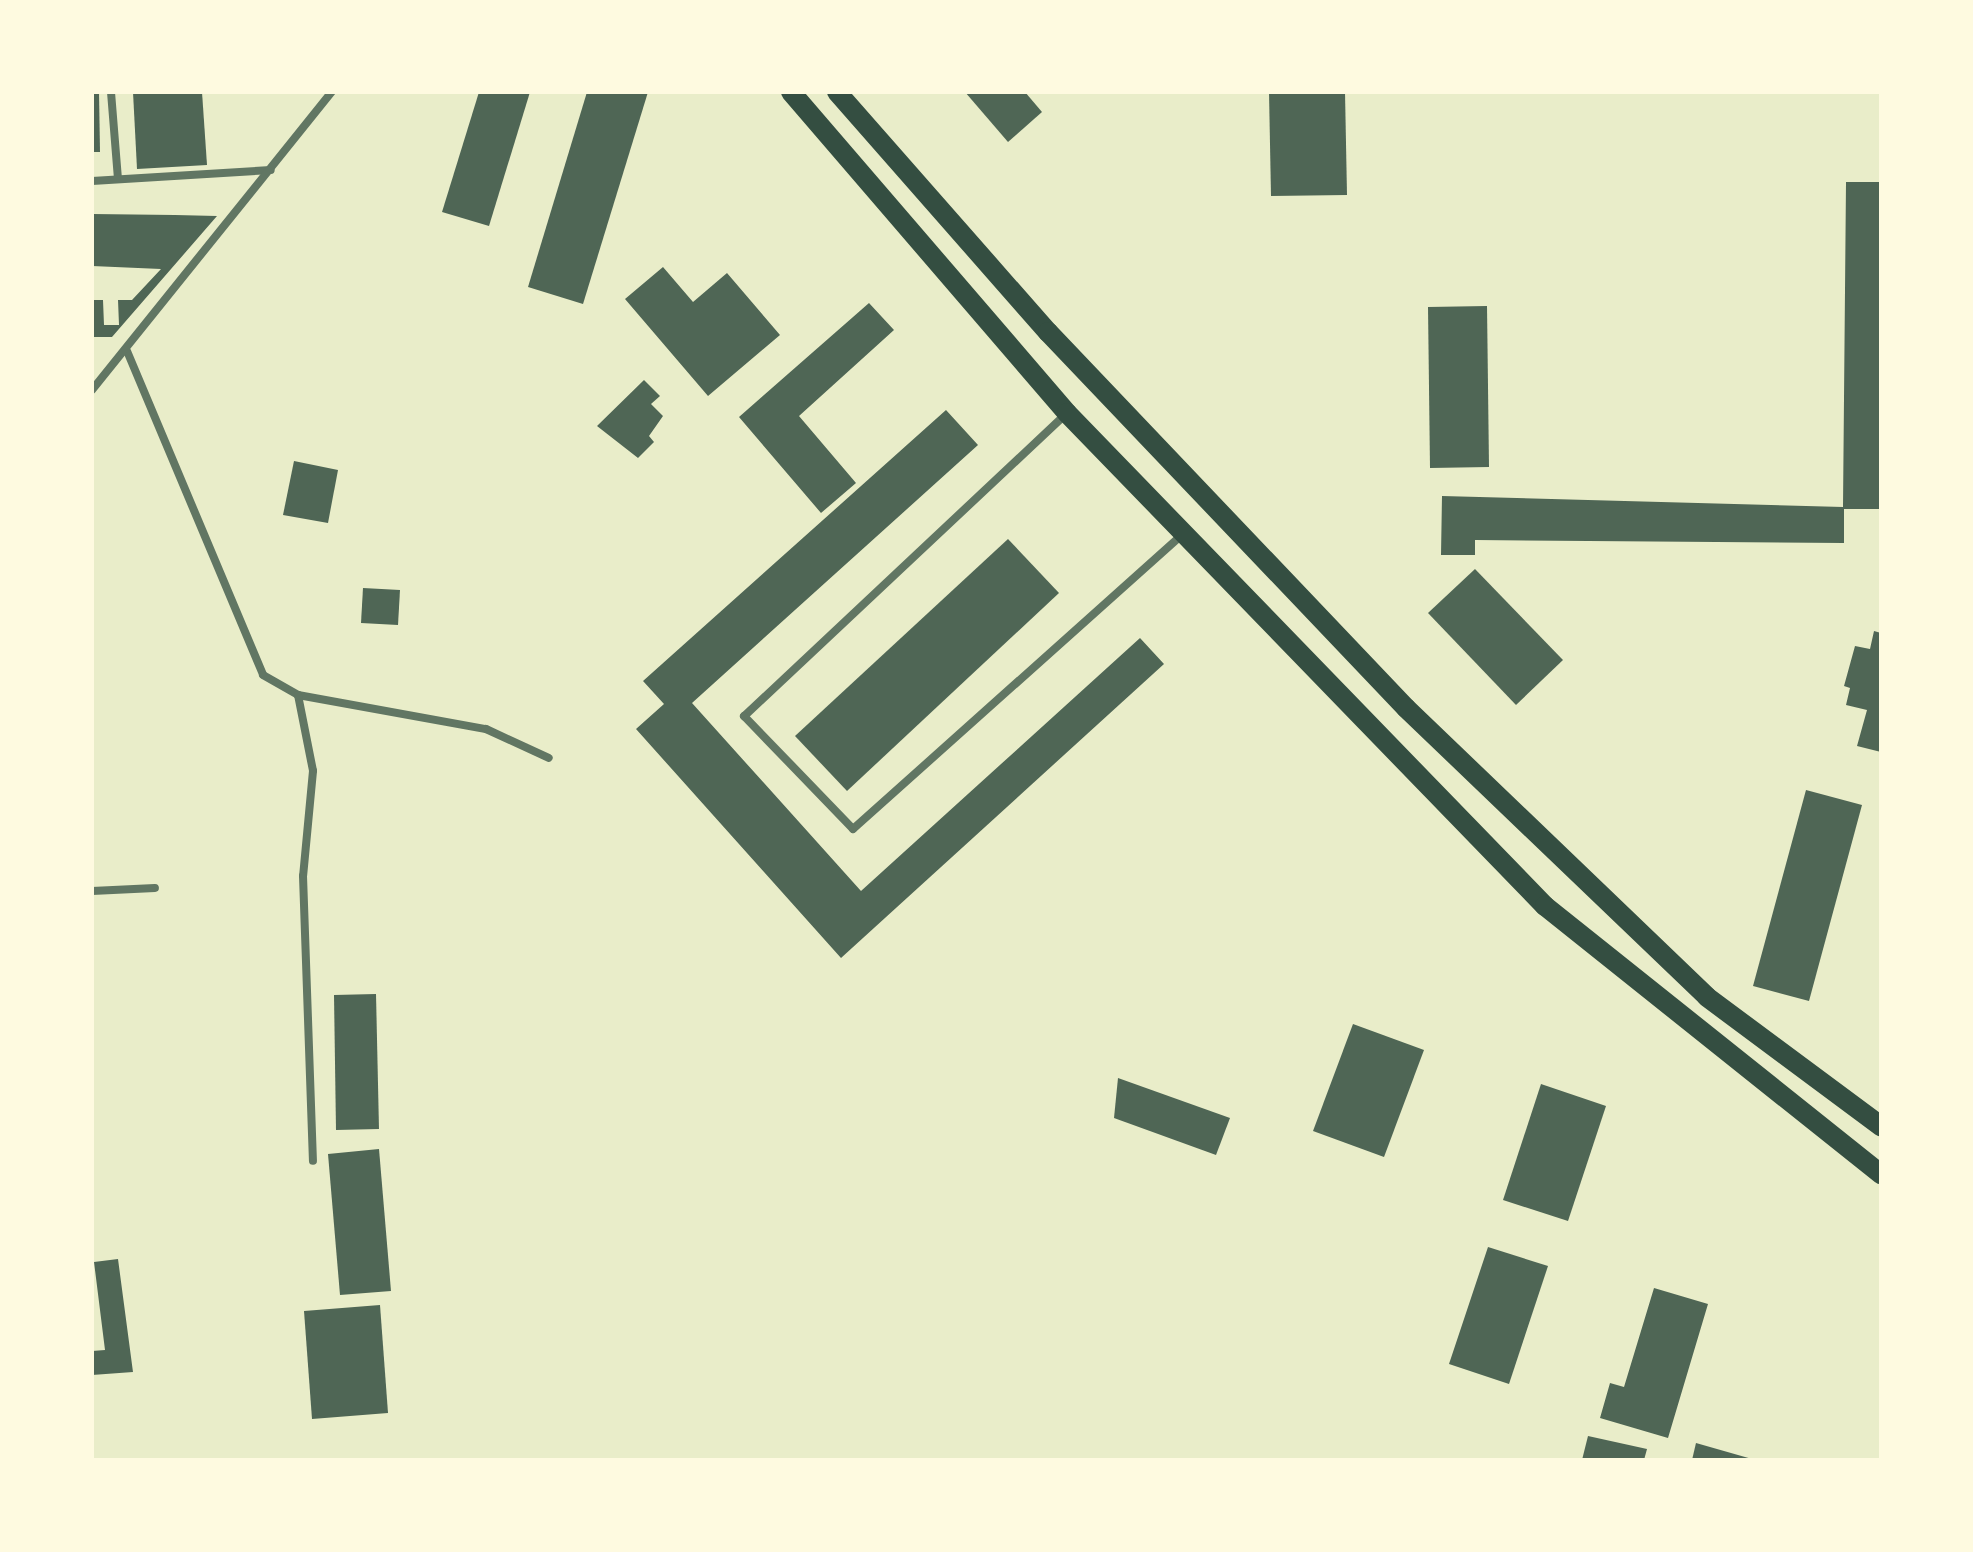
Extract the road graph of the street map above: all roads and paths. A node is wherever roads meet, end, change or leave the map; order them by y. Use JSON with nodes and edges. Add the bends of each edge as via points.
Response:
{"nodes":[{"id":1,"x":111,"y":92,"type":"edge"},
{"id":2,"x":332,"y":92,"type":"edge"},
{"id":3,"x":791,"y":92,"type":"edge"},
{"id":4,"x":837,"y":92,"type":"edge"},
{"id":5,"x":271,"y":170,"type":"junction"},
{"id":6,"x":118,"y":179,"type":"junction"},
{"id":7,"x":92,"y":181,"type":"edge"},
{"id":8,"x":127,"y":351,"type":"junction"},
{"id":9,"x":92,"y":390,"type":"edge"},
{"id":10,"x":1067,"y":413,"type":"junction"},
{"id":11,"x":1183,"y":534,"type":"junction"},
{"id":12,"x":298,"y":695,"type":"junction"},
{"id":13,"x":549,"y":758,"type":"dead end"},
{"id":14,"x":155,"y":888,"type":"dead end"},
{"id":15,"x":92,"y":891,"type":"edge"},
{"id":16,"x":1881,"y":1126,"type":"edge"},
{"id":17,"x":313,"y":1161,"type":"dead end"},
{"id":18,"x":1881,"y":1174,"type":"edge"}],
"edges":[{"from":1,"to":6,"type":"street"},
{"from":2,"to":5,"type":"street"},
{"from":3,"to":10,"type":"main road"},
{"from":4,"to":16,"type":"main road","via":[[1048,332],[1406,708],[1707,997]]},
{"from":5,"to":6,"type":"street"},
{"from":5,"to":8,"type":"street"},
{"from":6,"to":7,"type":"street"},
{"from":8,"to":9,"type":"street"},
{"from":8,"to":12,"type":"street","via":[[263,675]]},
{"from":10,"to":11,"type":"main road"},
{"from":10,"to":11,"type":"street","via":[[744,716],[853,829]]},
{"from":11,"to":18,"type":"main road","via":[[1545,906]]},
{"from":12,"to":13,"type":"street","via":[[486,729]]},
{"from":12,"to":17,"type":"street","via":[[313,771],[303,876]]},
{"from":14,"to":15,"type":"street"}]}
